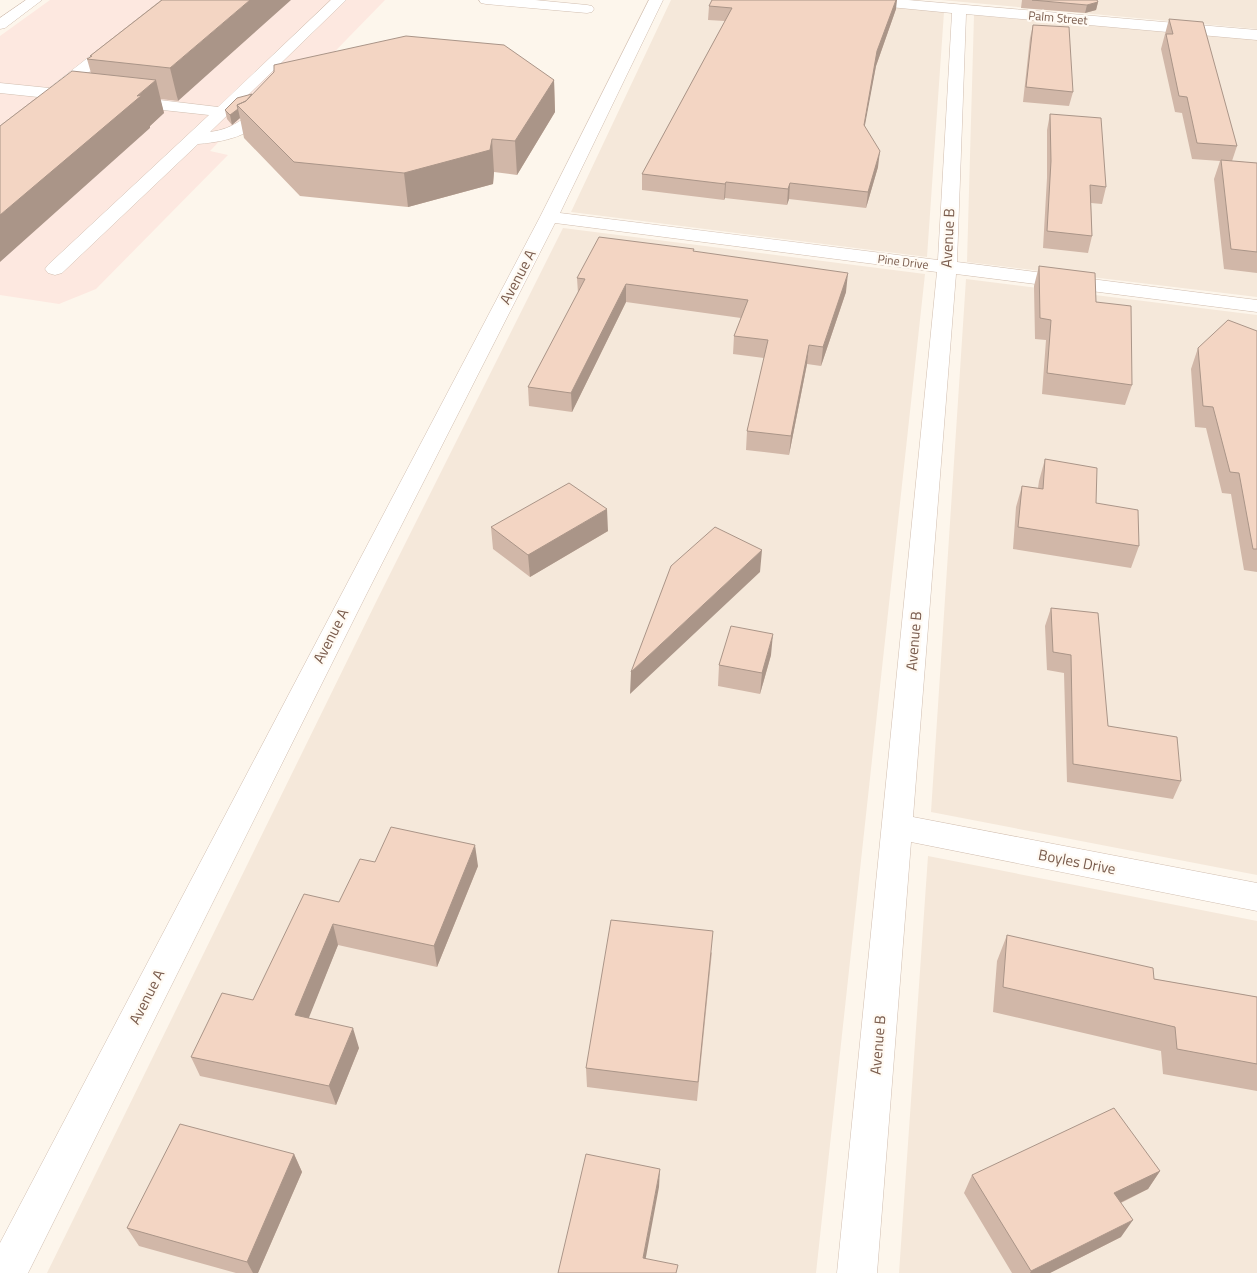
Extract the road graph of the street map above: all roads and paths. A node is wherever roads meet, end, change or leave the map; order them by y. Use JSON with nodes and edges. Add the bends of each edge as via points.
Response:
{"nodes":[{"id":1,"x":35,"y":0,"type":"edge"},
{"id":2,"x":172,"y":0,"type":"edge"},
{"id":3,"x":340,"y":0,"type":"edge"},
{"id":4,"x":486,"y":0,"type":"edge"},
{"id":5,"x":656,"y":0,"type":"edge"},
{"id":6,"x":859,"y":0,"type":"edge"},
{"id":7,"x":588,"y":9,"type":"dead end"},
{"id":8,"x":959,"y":9,"type":"junction"},
{"id":9,"x":0,"y":25,"type":"edge"},
{"id":10,"x":1257,"y":35,"type":"edge"},
{"id":11,"x":249,"y":86,"type":"junction"},
{"id":12,"x":0,"y":88,"type":"edge"},
{"id":13,"x":53,"y":93,"type":"junction"},
{"id":14,"x":222,"y":112,"type":"junction"},
{"id":15,"x":0,"y":134,"type":"edge"},
{"id":16,"x":192,"y":139,"type":"junction"},
{"id":17,"x":549,"y":217,"type":"junction"},
{"id":18,"x":946,"y":268,"type":"junction"},
{"id":19,"x":55,"y":269,"type":"dead end"},
{"id":20,"x":1257,"y":306,"type":"edge"},
{"id":21,"x":898,"y":827,"type":"junction"},
{"id":22,"x":1257,"y":897,"type":"edge"},
{"id":23,"x":6,"y":1273,"type":"edge"},
{"id":24,"x":857,"y":1273,"type":"edge"}],
"edges":[{"from":1,"to":9,"type":"street"},
{"from":2,"to":13,"type":"street"},
{"from":3,"to":11,"type":"street"},
{"from":4,"to":7,"type":"street"},
{"from":5,"to":17,"type":"street","name":"Avenue A"},
{"from":6,"to":8,"type":"street","name":"Palm Street"},
{"from":8,"to":10,"type":"street","name":"Palm Street"},
{"from":8,"to":18,"type":"street","name":"Avenue B"},
{"from":11,"to":14,"type":"street"},
{"from":11,"to":16,"type":"street","via":[[271,95],[271,103],[246,128],[232,135]]},
{"from":12,"to":13,"type":"street"},
{"from":13,"to":14,"type":"street"},
{"from":13,"to":15,"type":"street"},
{"from":14,"to":16,"type":"street"},
{"from":16,"to":19,"type":"street"},
{"from":17,"to":18,"type":"street","name":"Pine Drive"},
{"from":17,"to":23,"type":"street","name":"Avenue A","via":[[352,594]]},
{"from":18,"to":20,"type":"street","name":"Pine Drive"},
{"from":18,"to":21,"type":"street","name":"Avenue B"},
{"from":21,"to":22,"type":"street","name":"Boyles Drive"},
{"from":21,"to":24,"type":"street","name":"Avenue B"}]}
